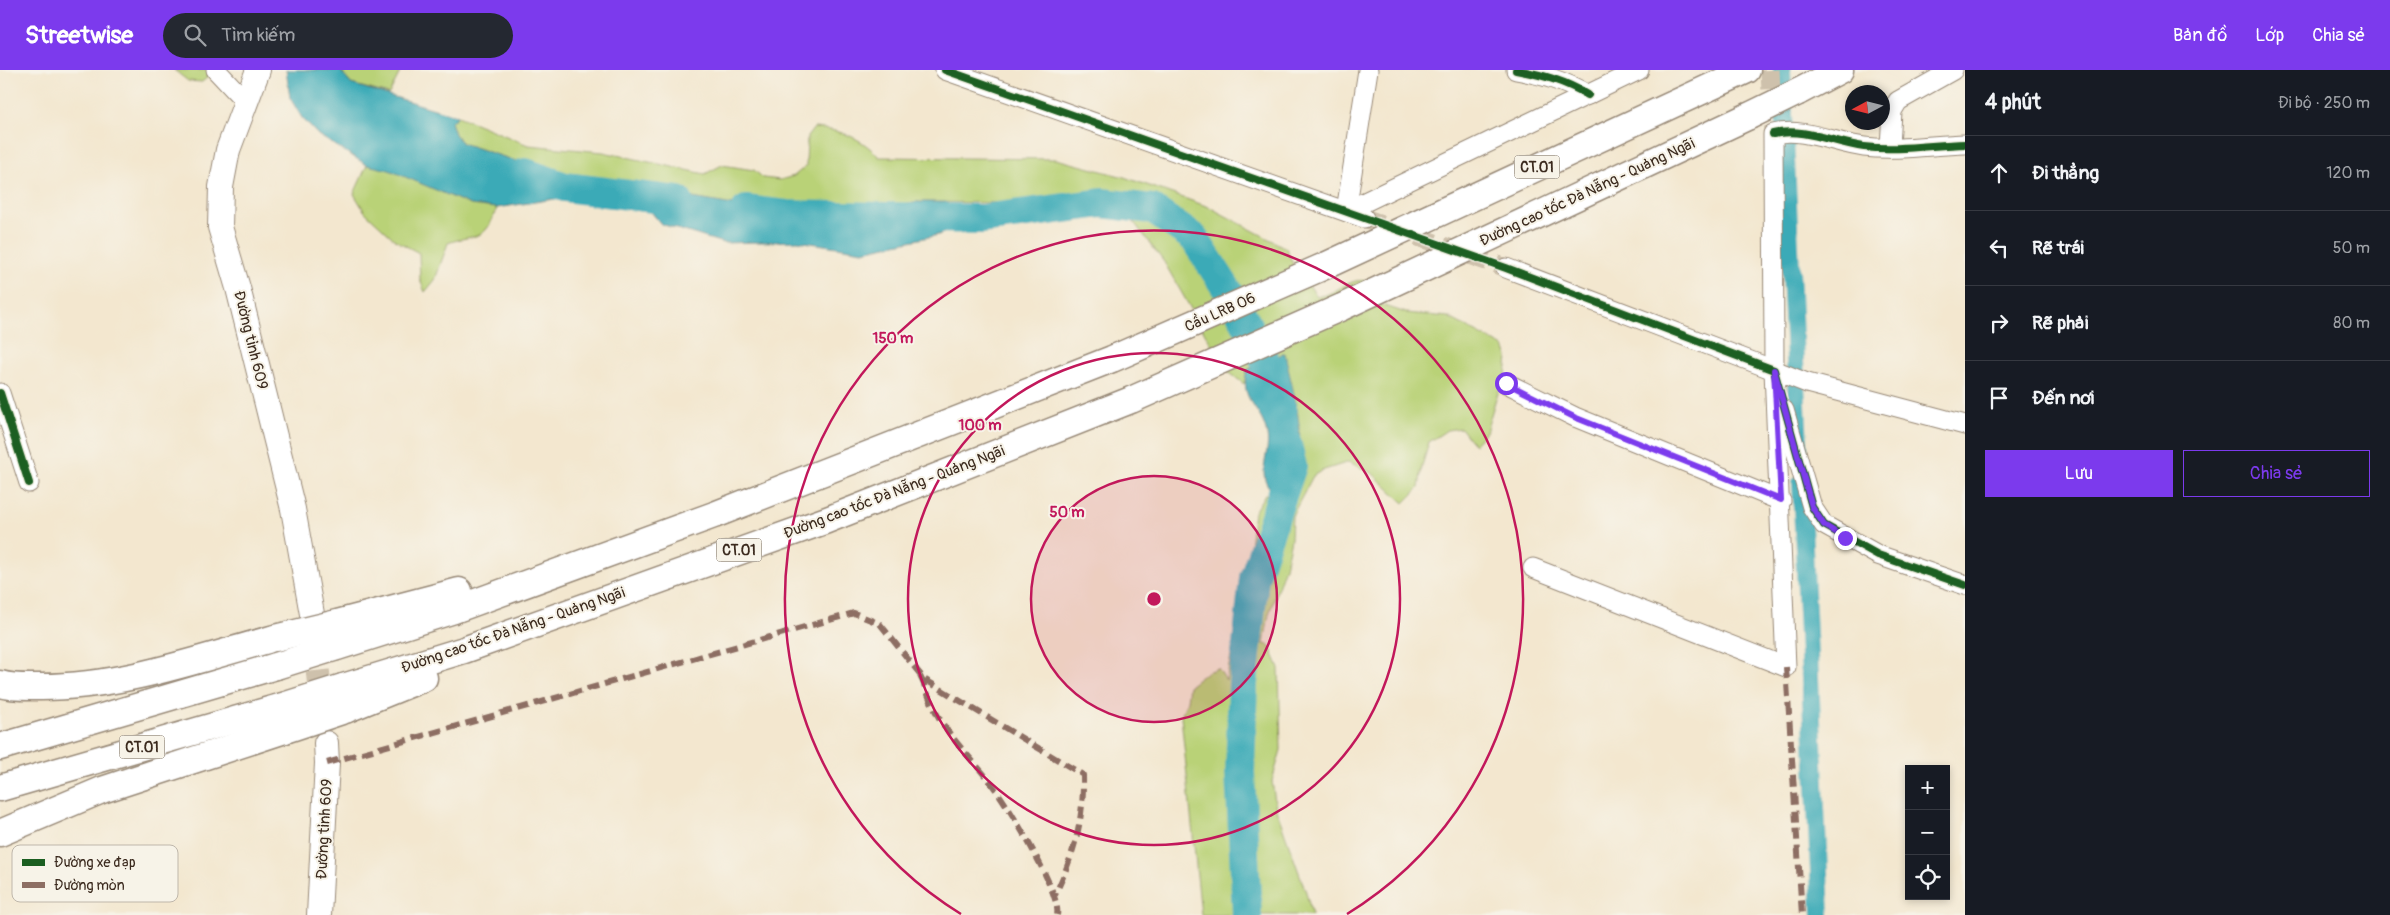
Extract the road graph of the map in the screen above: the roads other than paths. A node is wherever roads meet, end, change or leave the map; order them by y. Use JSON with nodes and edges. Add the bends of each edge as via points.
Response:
{"nodes":[{"id":1,"x":216,"y":70,"type":"edge"},
{"id":2,"x":945,"y":70,"type":"edge"},
{"id":3,"x":1368,"y":70,"type":"edge"},
{"id":4,"x":1516,"y":70,"type":"edge"},
{"id":5,"x":1639,"y":70,"type":"edge"},
{"id":6,"x":1747,"y":70,"type":"edge"},
{"id":7,"x":1840,"y":70,"type":"edge"},
{"id":8,"x":1954,"y":70,"type":"edge"},
{"id":9,"x":258,"y":73,"type":"edge"},
{"id":10,"x":1588,"y":95,"type":"junction"},
{"id":11,"x":246,"y":102,"type":"junction"},
{"id":12,"x":1965,"y":144,"type":"edge"},
{"id":13,"x":1890,"y":148,"type":"junction"},
{"id":14,"x":1346,"y":211,"type":"junction"},
{"id":15,"x":1364,"y":218,"type":"tunnel mouth"},
{"id":16,"x":1506,"y":268,"type":"tunnel mouth"},
{"id":17,"x":1779,"y":372,"type":"junction"},
{"id":18,"x":1506,"y":383,"type":"dead end"},
{"id":19,"x":0,"y":393,"type":"edge"},
{"id":20,"x":1965,"y":425,"type":"edge"},
{"id":21,"x":29,"y":483,"type":"dead end"},
{"id":22,"x":1781,"y":500,"type":"junction"},
{"id":23,"x":1532,"y":568,"type":"dead end"},
{"id":24,"x":1965,"y":585,"type":"edge"},
{"id":25,"x":327,"y":628,"type":"junction"},
{"id":26,"x":0,"y":684,"type":"edge"},
{"id":27,"x":284,"y":718,"type":"junction"},
{"id":28,"x":326,"y":743,"type":"dead end"},
{"id":29,"x":0,"y":746,"type":"edge"},
{"id":30,"x":0,"y":788,"type":"edge"},
{"id":31,"x":0,"y":833,"type":"edge"},
{"id":32,"x":319,"y":915,"type":"edge"}],
"edges":[{"from":1,"to":11,"type":"street"},
{"from":2,"to":14,"type":"street"},
{"from":3,"to":14,"type":"street"},
{"from":4,"to":10,"type":"street","via":[[1552,77]]},
{"from":5,"to":10,"type":"street"},
{"from":6,"to":25,"type":"highway","name":"Cầu LRB 06","number":"CT.01","via":[[1327,264],[1112,358],[714,515]]},
{"from":7,"to":27,"type":"highway","name":"Đường cao tốc Đà Nẵng - Quảng Ngãi","number":"CT.01","bridge":true,"via":[[1342,307],[1131,400],[827,520],[464,650],[344,699]]},
{"from":8,"to":13,"type":"street","via":[[1898,102],[1892,111]]},
{"from":9,"to":11,"type":"main road","name":"Đường tỉnh 609"},
{"from":10,"to":14,"type":"street"},
{"from":11,"to":25,"type":"main road","name":"Đường tỉnh 609","via":[[228,150],[221,187],[220,227]]},
{"from":12,"to":13,"type":"street"},
{"from":13,"to":17,"type":"street","via":[[1864,147],[1792,132],[1773,134]]},
{"from":14,"to":15,"type":"street"},
{"from":16,"to":17,"type":"street"},
{"from":17,"to":20,"type":"street","via":[[1807,383]]},
{"from":17,"to":22,"type":"street"},
{"from":17,"to":24,"type":"street","via":[[1793,445],[1812,507],[1824,525],[1878,555]]},
{"from":18,"to":22,"type":"street","via":[[1574,417]]},
{"from":19,"to":21,"type":"street"},
{"from":22,"to":23,"type":"street","via":[[1786,667]]},
{"from":25,"to":26,"type":"highway","bridge":true,"via":[[77,687],[11,687]]},
{"from":25,"to":29,"type":"highway","bridge":true,"via":[[276,666]]},
{"from":27,"to":30,"type":"highway","number":"CT.01"},
{"from":27,"to":31,"type":"highway"},
{"from":28,"to":32,"type":"main road","name":"Đường tỉnh 609"}]}
